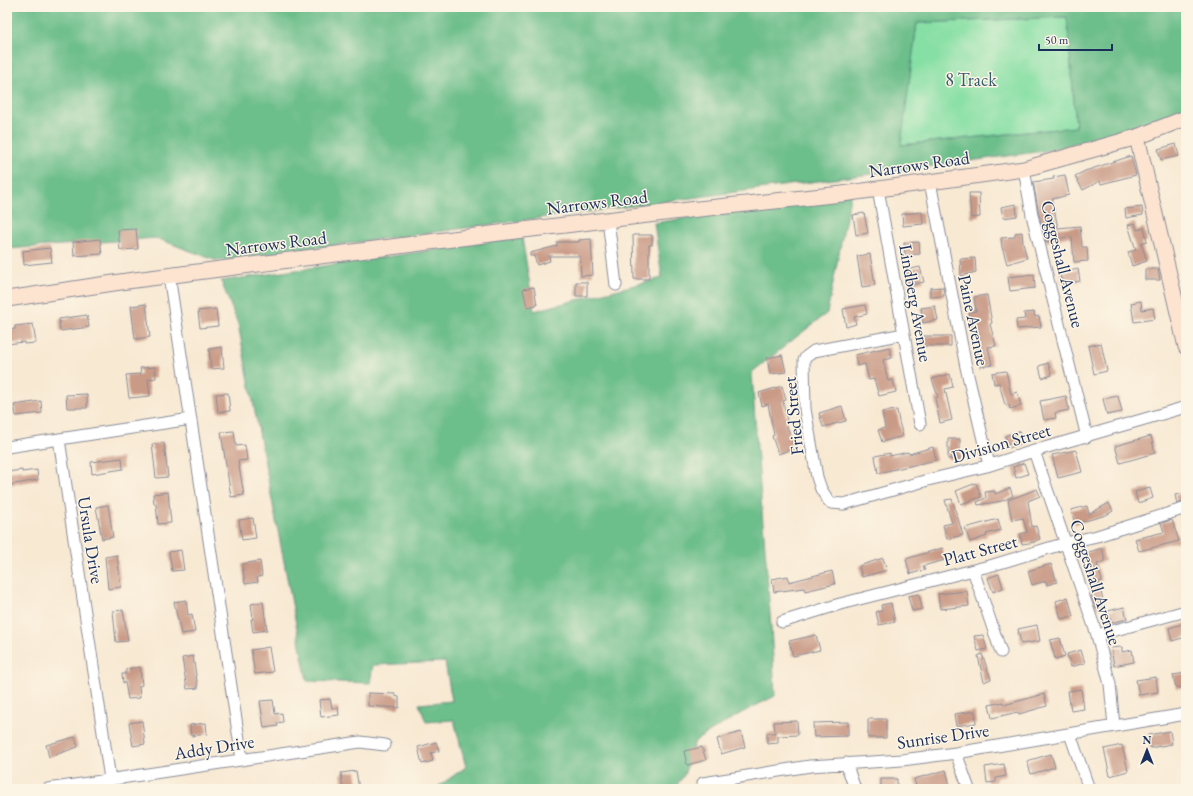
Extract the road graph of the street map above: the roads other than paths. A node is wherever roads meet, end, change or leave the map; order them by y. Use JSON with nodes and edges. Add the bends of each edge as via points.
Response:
{"nodes":[{"id":1,"x":1186,"y":118,"type":"edge"},
{"id":2,"x":1137,"y":136,"type":"junction"},
{"id":3,"x":1024,"y":169,"type":"junction"},
{"id":4,"x":930,"y":182,"type":"junction"},
{"id":5,"x":878,"y":189,"type":"junction"},
{"id":6,"x":608,"y":220,"type":"junction"},
{"id":7,"x":169,"y":275,"type":"junction"},
{"id":8,"x":616,"y":285,"type":"dead end"},
{"id":9,"x":7,"y":299,"type":"edge"},
{"id":10,"x":904,"y":334,"type":"junction"},
{"id":11,"x":1186,"y":347,"type":"edge"},
{"id":12,"x":1186,"y":408,"type":"edge"},
{"id":13,"x":191,"y":419,"type":"junction"},
{"id":14,"x":920,"y":424,"type":"dead end"},
{"id":15,"x":1087,"y":437,"type":"junction"},
{"id":16,"x":59,"y":438,"type":"junction"},
{"id":17,"x":7,"y":447,"type":"edge"},
{"id":18,"x":1034,"y":451,"type":"junction"},
{"id":19,"x":990,"y":465,"type":"junction"},
{"id":20,"x":827,"y":498,"type":"joint"},
{"id":21,"x":1186,"y":508,"type":"edge"},
{"id":22,"x":1066,"y":543,"type":"junction"},
{"id":23,"x":973,"y":570,"type":"junction"},
{"id":24,"x":1186,"y":611,"type":"edge"},
{"id":25,"x":782,"y":622,"type":"dead end"},
{"id":26,"x":1097,"y":634,"type":"junction"},
{"id":27,"x":1001,"y":652,"type":"dead end"},
{"id":28,"x":1185,"y":717,"type":"edge"},
{"id":29,"x":1114,"y":726,"type":"junction"},
{"id":30,"x":1070,"y":734,"type":"junction"},
{"id":31,"x":385,"y":745,"type":"dead end"},
{"id":32,"x":956,"y":753,"type":"junction"},
{"id":33,"x":242,"y":759,"type":"junction"},
{"id":34,"x":846,"y":763,"type":"junction"},
{"id":35,"x":110,"y":779,"type":"junction"},
{"id":36,"x":703,"y":783,"type":"dead end"},
{"id":37,"x":734,"y":784,"type":"edge"},
{"id":38,"x":48,"y":789,"type":"edge"},
{"id":39,"x":855,"y":789,"type":"edge"},
{"id":40,"x":969,"y":789,"type":"edge"},
{"id":41,"x":1089,"y":789,"type":"edge"}],
"edges":[{"from":1,"to":2,"type":"street","name":"Narrows Road"},
{"from":2,"to":3,"type":"street","name":"Narrows Road"},
{"from":2,"to":11,"type":"street"},
{"from":3,"to":4,"type":"street","name":"Narrows Road"},
{"from":3,"to":15,"type":"street","name":"Coggeshall Avenue","via":[[1032,215]]},
{"from":4,"to":5,"type":"street","name":"Narrows Road"},
{"from":4,"to":19,"type":"street","name":"Paine Avenue","via":[[966,367]]},
{"from":5,"to":6,"type":"street","name":"Narrows Road"},
{"from":5,"to":10,"type":"street","name":"Lindberg Avenue"},
{"from":6,"to":7,"type":"street","name":"Narrows Road"},
{"from":6,"to":8,"type":"street"},
{"from":7,"to":9,"type":"street","name":"Narrows Road"},
{"from":7,"to":13,"type":"street"},
{"from":10,"to":14,"type":"street","name":"Lindberg Avenue"},
{"from":10,"to":20,"type":"street","name":"Fried Street","via":[[814,351],[804,360],[805,409],[821,489]]},
{"from":12,"to":15,"type":"street","name":"Division Street"},
{"from":13,"to":16,"type":"street"},
{"from":13,"to":33,"type":"street"},
{"from":15,"to":18,"type":"street","name":"Division Street"},
{"from":16,"to":17,"type":"street"},
{"from":16,"to":35,"type":"street","name":"Ursula Drive"},
{"from":18,"to":19,"type":"street","name":"Division Street"},
{"from":18,"to":22,"type":"street","name":"Coggeshall Avenue"},
{"from":19,"to":20,"type":"street","name":"Division Street","via":[[844,504],[831,502]]},
{"from":21,"to":22,"type":"street","name":"Platt Street"},
{"from":22,"to":23,"type":"street","name":"Platt Street"},
{"from":22,"to":26,"type":"street","name":"Coggeshall Avenue"},
{"from":23,"to":25,"type":"street","name":"Platt Street","via":[[840,604]]},
{"from":23,"to":27,"type":"street"},
{"from":24,"to":26,"type":"street"},
{"from":26,"to":29,"type":"street","name":"Coggeshall Avenue","via":[[1110,684]]},
{"from":28,"to":29,"type":"street","name":"Sunrise Drive"},
{"from":29,"to":30,"type":"street","name":"Sunrise Drive"},
{"from":30,"to":32,"type":"street","name":"Sunrise Drive"},
{"from":30,"to":41,"type":"street"},
{"from":31,"to":33,"type":"street","name":"Addy Drive","via":[[360,742]]},
{"from":32,"to":34,"type":"street","name":"Sunrise Drive","via":[[902,760]]},
{"from":32,"to":40,"type":"street"},
{"from":33,"to":35,"type":"street","name":"Addy Drive"},
{"from":34,"to":37,"type":"street","name":"Sunrise Drive","via":[[804,767]]},
{"from":34,"to":39,"type":"street"},
{"from":35,"to":38,"type":"street","name":"Addy Drive"},
{"from":36,"to":37,"type":"street","name":"Sunrise Drive"}]}
